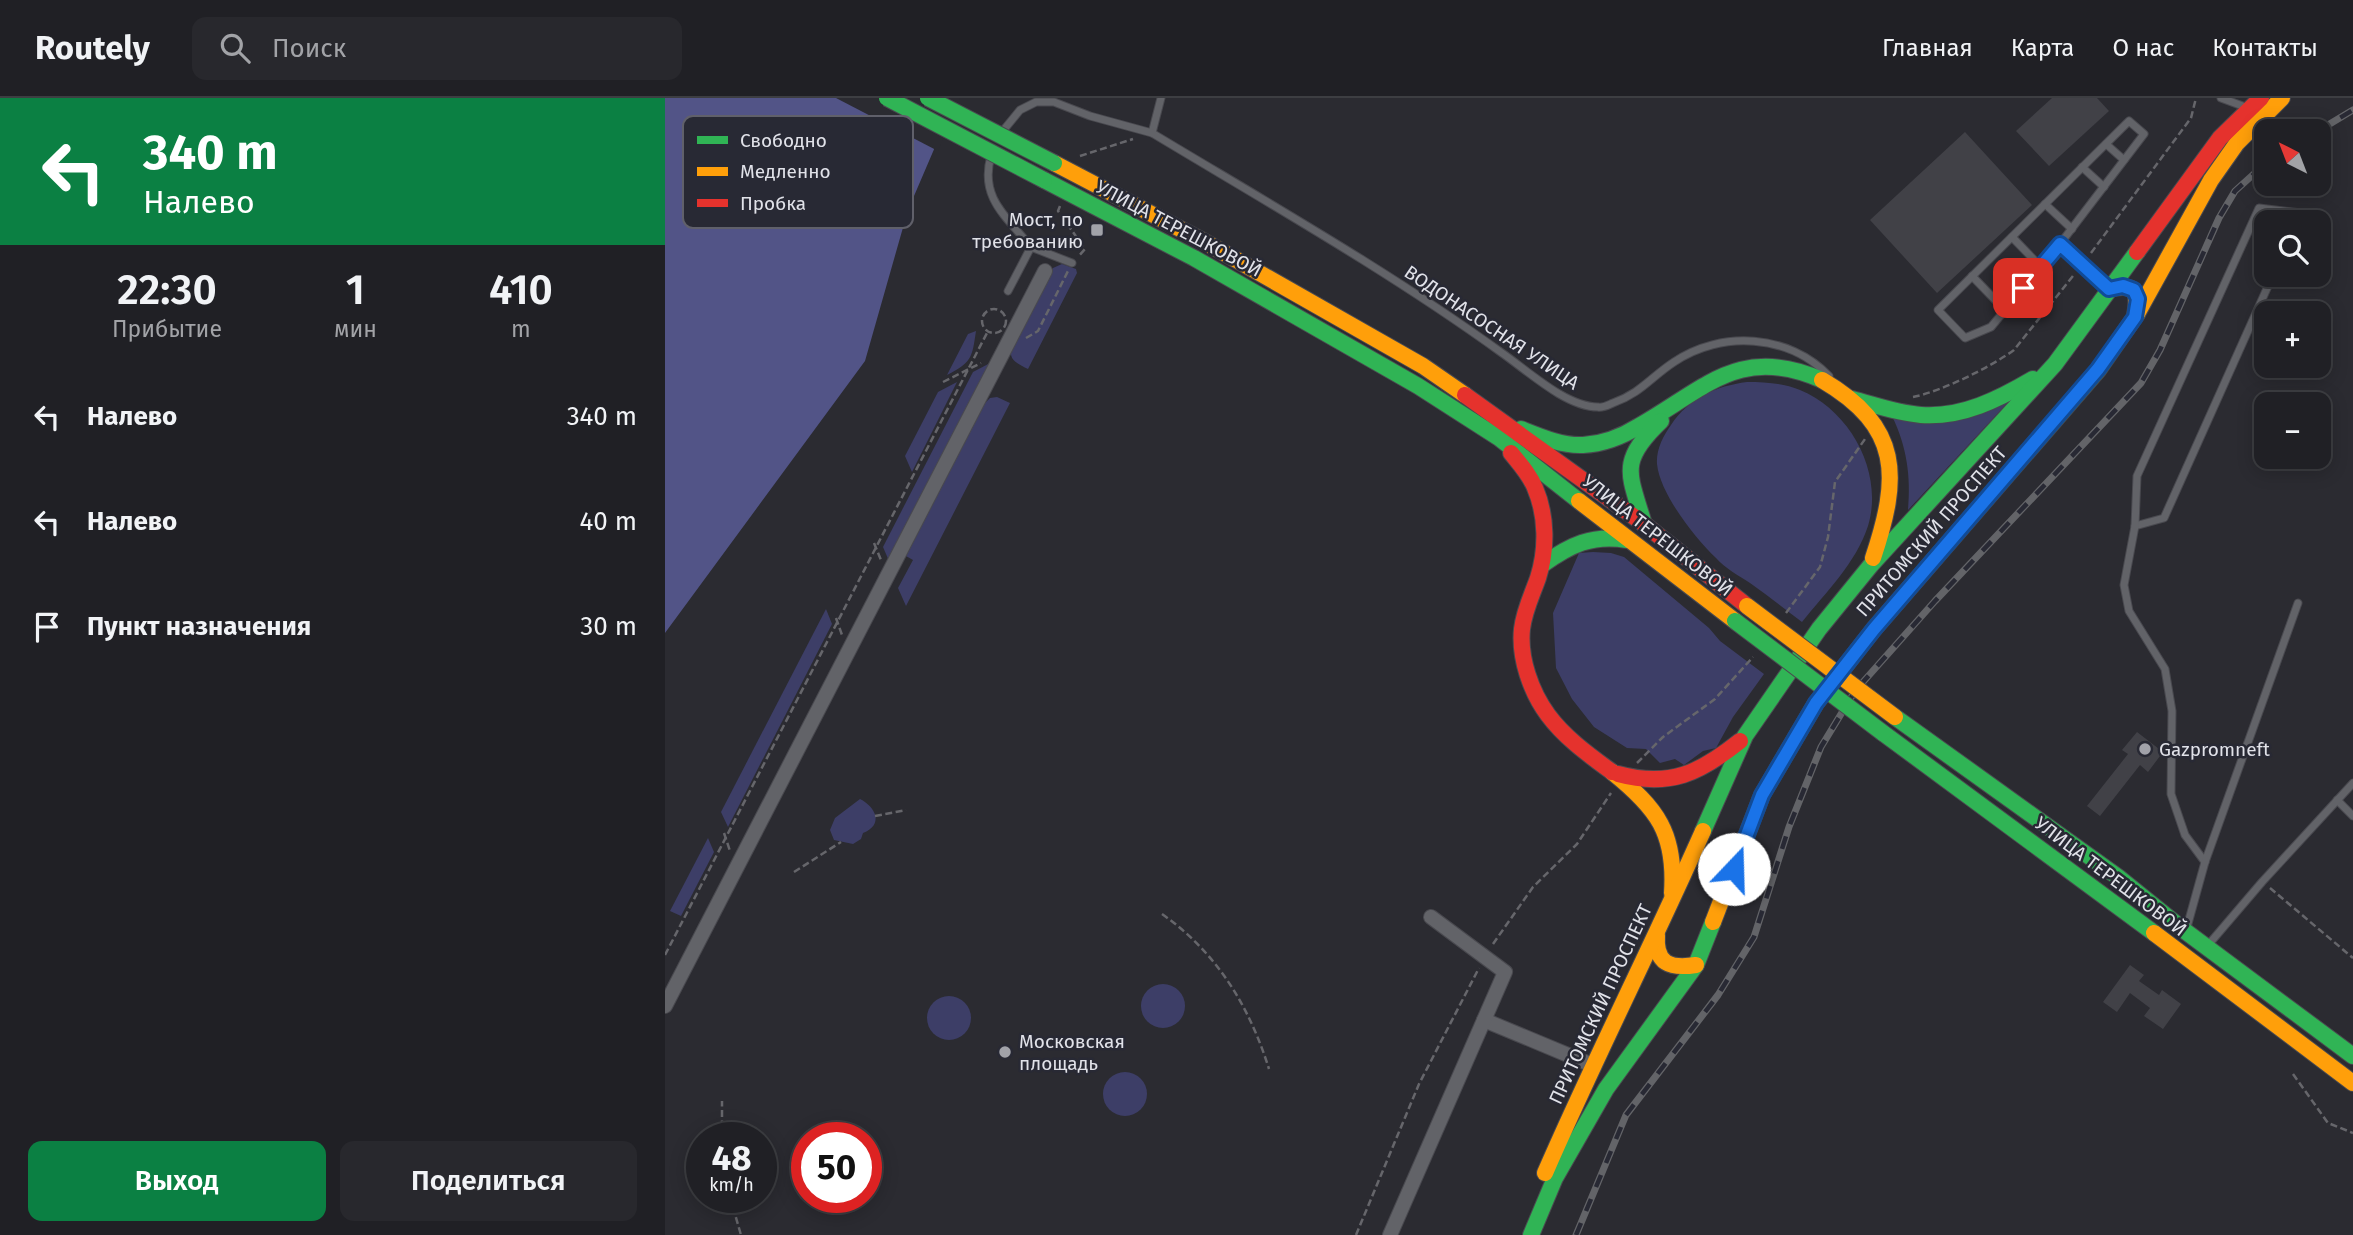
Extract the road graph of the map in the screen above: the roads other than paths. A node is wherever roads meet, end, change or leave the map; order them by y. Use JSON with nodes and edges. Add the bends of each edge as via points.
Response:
{"nodes":[{"id":1,"x":887,"y":98,"type":"edge"},
{"id":2,"x":928,"y":98,"type":"edge"},
{"id":3,"x":1161,"y":98,"type":"edge"},
{"id":4,"x":2221,"y":98,"type":"edge"},
{"id":5,"x":2282,"y":98,"type":"edge"},
{"id":6,"x":2255,"y":103,"type":"edge"},
{"id":7,"x":1152,"y":133,"type":"junction"},
{"id":8,"x":2106,"y":144,"type":"junction"},
{"id":9,"x":2124,"y":160,"type":"junction"},
{"id":10,"x":2082,"y":167,"type":"junction"},
{"id":11,"x":2104,"y":187,"type":"junction"},
{"id":12,"x":2045,"y":204,"type":"junction"},
{"id":13,"x":2258,"y":210,"type":"edge"},
{"id":14,"x":2276,"y":210,"type":"edge"},
{"id":15,"x":2254,"y":219,"type":"edge"},
{"id":16,"x":2072,"y":229,"type":"junction"},
{"id":17,"x":2012,"y":237,"type":"junction"},
{"id":18,"x":2060,"y":244,"type":"junction"},
{"id":19,"x":1031,"y":247,"type":"junction"},
{"id":20,"x":1072,"y":263,"type":"dead end"},
{"id":21,"x":2041,"y":267,"type":"junction"},
{"id":22,"x":1045,"y":271,"type":"dead end"},
{"id":23,"x":1972,"y":276,"type":"junction"},
{"id":24,"x":2268,"y":287,"type":"edge"},
{"id":25,"x":2109,"y":289,"type":"junction"},
{"id":26,"x":1008,"y":291,"type":"dead end"},
{"id":27,"x":2005,"y":310,"type":"junction"},
{"id":28,"x":2135,"y":317,"type":"junction"},
{"id":29,"x":2055,"y":365,"type":"junction"},
{"id":30,"x":1687,"y":395,"type":"junction"},
{"id":31,"x":1852,"y":398,"type":"junction"},
{"id":32,"x":1510,"y":425,"type":"junction"},
{"id":33,"x":1499,"y":438,"type":"junction"},
{"id":34,"x":1644,"y":524,"type":"junction"},
{"id":35,"x":2135,"y":526,"type":"junction"},
{"id":36,"x":1627,"y":540,"type":"junction"},
{"id":37,"x":1542,"y":565,"type":"junction"},
{"id":38,"x":1871,"y":565,"type":"junction"},
{"id":39,"x":2298,"y":603,"type":"dead end"},
{"id":40,"x":1745,"y":736,"type":"junction"},
{"id":41,"x":1614,"y":781,"type":"junction"},
{"id":42,"x":2353,"y":783,"type":"edge"},
{"id":43,"x":2337,"y":800,"type":"junction"},
{"id":44,"x":2353,"y":816,"type":"edge"},
{"id":45,"x":2205,"y":862,"type":"junction"},
{"id":46,"x":1671,"y":904,"type":"junction"},
{"id":47,"x":1431,"y":917,"type":"dead end"},
{"id":48,"x":2186,"y":931,"type":"junction"},
{"id":49,"x":1657,"y":934,"type":"junction"},
{"id":50,"x":2207,"y":947,"type":"junction"},
{"id":51,"x":1696,"y":965,"type":"junction"},
{"id":52,"x":665,"y":1006,"type":"edge"},
{"id":53,"x":1484,"y":1020,"type":"junction"},
{"id":54,"x":2353,"y":1056,"type":"edge"},
{"id":55,"x":1592,"y":1065,"type":"junction"},
{"id":56,"x":2353,"y":1083,"type":"edge"},
{"id":57,"x":1390,"y":1235,"type":"edge"},
{"id":58,"x":1519,"y":1235,"type":"edge"},
{"id":59,"x":1531,"y":1235,"type":"edge"}],
"edges":[{"from":1,"to":33,"type":"main road","name":"УЛИЦА ТЕРЕШКОВОЙ","bridge":true,"via":[[1194,258],[1354,348]]},
{"from":2,"to":32,"type":"main road","name":"УЛИЦА ТЕРЕШКОВОЙ","bridge":true,"via":[[1367,332]]},
{"from":3,"to":7,"type":"lane"},
{"from":4,"to":6,"type":"lane"},
{"from":5,"to":28,"type":"main road","name":"ПРИТОМСКИЙ ПРОСПЕКТ","via":[[2237,143],[2211,180]]},
{"from":6,"to":25,"type":"main road","name":"ПРИТОМСКИЙ ПРОСПЕКТ","via":[[2213,146]]},
{"from":7,"to":19,"type":"lane","name":"ВОДОНАСОСНАЯ УЛИЦА","via":[[1054,102],[1036,102],[1020,110],[1005,126],[990,158],[986,180],[991,197]]},
{"from":7,"to":31,"type":"lane","name":"ВОДОНАСОСНАЯ УЛИЦА","via":[[1443,310],[1575,403],[1599,408],[1641,390],[1688,353],[1710,344],[1750,341],[1797,351]]},
{"from":8,"to":9,"type":"lane"},
{"from":8,"to":9,"type":"lane","via":[[2129,121],[2144,134]]},
{"from":8,"to":10,"type":"lane"},
{"from":9,"to":11,"type":"lane"},
{"from":10,"to":11,"type":"lane"},
{"from":10,"to":12,"type":"lane"},
{"from":11,"to":16,"type":"lane"},
{"from":12,"to":16,"type":"lane"},
{"from":12,"to":17,"type":"lane"},
{"from":13,"to":14,"type":"lane"},
{"from":15,"to":35,"type":"lane","via":[[2137,476]]},
{"from":16,"to":18,"type":"lane"},
{"from":17,"to":21,"type":"lane"},
{"from":17,"to":23,"type":"lane"},
{"from":18,"to":21,"type":"lane"},
{"from":18,"to":25,"type":"lane"},
{"from":19,"to":20,"type":"lane"},
{"from":19,"to":26,"type":"lane"},
{"from":21,"to":27,"type":"lane"},
{"from":22,"to":52,"type":"street"},
{"from":23,"to":27,"type":"lane"},
{"from":23,"to":27,"type":"lane","via":[[1938,310],[1965,338],[1991,327]]},
{"from":24,"to":35,"type":"lane","via":[[2164,518]]},
{"from":25,"to":28,"type":"main road","via":[[2123,286],[2134,290],[2138,299]]},
{"from":25,"to":29,"type":"main road","name":"ПРИТОМСКИЙ ПРОСПЕКТ"},
{"from":28,"to":51,"type":"main road","name":"ПРИТОМСКИЙ ПРОСПЕКТ","via":[[2098,369],[1816,703],[1762,795]]},
{"from":29,"to":31,"type":"main road","via":[[2012,392],[1958,412],[1920,415]]},
{"from":29,"to":38,"type":"main road","name":"ПРИТОМСКИЙ ПРОСПЕКТ"},
{"from":30,"to":31,"type":"main road","via":[[1736,370],[1764,366],[1797,370]]},
{"from":30,"to":32,"type":"main road","via":[[1617,438],[1591,445],[1565,445]]},
{"from":30,"to":34,"type":"main road","via":[[1645,437],[1630,467],[1629,479]]},
{"from":31,"to":38,"type":"main road","via":[[1883,438],[1888,464],[1886,520]]},
{"from":32,"to":34,"type":"main road","name":"УЛИЦА ТЕРЕШКОВОЙ"},
{"from":33,"to":36,"type":"main road","name":"УЛИЦА ТЕРЕШКОВОЙ"},
{"from":33,"to":37,"type":"main road","via":[[1538,495],[1544,527]]},
{"from":34,"to":48,"type":"main road","name":"УЛИЦА ТЕРЕШКОВОЙ","bridge":true,"via":[[1747,606]]},
{"from":35,"to":45,"type":"lane","via":[[2124,585],[2129,611],[2165,669],[2172,710],[2171,794],[2185,835]]},
{"from":36,"to":37,"type":"main road","via":[[1606,536],[1584,540]]},
{"from":36,"to":56,"type":"main road","name":"УЛИЦА ТЕРЕШКОВОЙ","bridge":true},
{"from":37,"to":41,"type":"main road","via":[[1522,628],[1533,691],[1568,740]]},
{"from":38,"to":40,"type":"main road","name":"ПРИТОМСКИЙ ПРОСПЕКТ","via":[[1819,629]]},
{"from":39,"to":45,"type":"lane"},
{"from":40,"to":41,"type":"main road","via":[[1712,764],[1677,778]]},
{"from":40,"to":46,"type":"main road","name":"ПРИТОМСКИЙ ПРОСПЕКТ"},
{"from":41,"to":46,"type":"main road","via":[[1656,816],[1667,838],[1672,857]]},
{"from":42,"to":43,"type":"lane"},
{"from":43,"to":44,"type":"lane"},
{"from":43,"to":50,"type":"lane"},
{"from":45,"to":48,"type":"lane"},
{"from":46,"to":49,"type":"main road","name":"ПРИТОМСКИЙ ПРОСПЕКТ"},
{"from":47,"to":53,"type":"street","via":[[1505,972]]},
{"from":48,"to":50,"type":"main road","name":"УЛИЦА ТЕРЕШКОВОЙ"},
{"from":49,"to":51,"type":"main road","via":[[1658,956],[1664,962],[1686,968]]},
{"from":49,"to":55,"type":"main road","name":"ПРИТОМСКИЙ ПРОСПЕКТ"},
{"from":50,"to":54,"type":"main road","name":"УЛИЦА ТЕРЕШКОВОЙ"},
{"from":51,"to":59,"type":"main road","name":"ПРИТОМСКИЙ ПРОСПЕКТ","via":[[1606,1089],[1555,1178]]},
{"from":53,"to":55,"type":"street"},
{"from":53,"to":57,"type":"street"},
{"from":55,"to":58,"type":"main road","name":"ПРИТОМСКИЙ ПРОСПЕКТ"}]}
